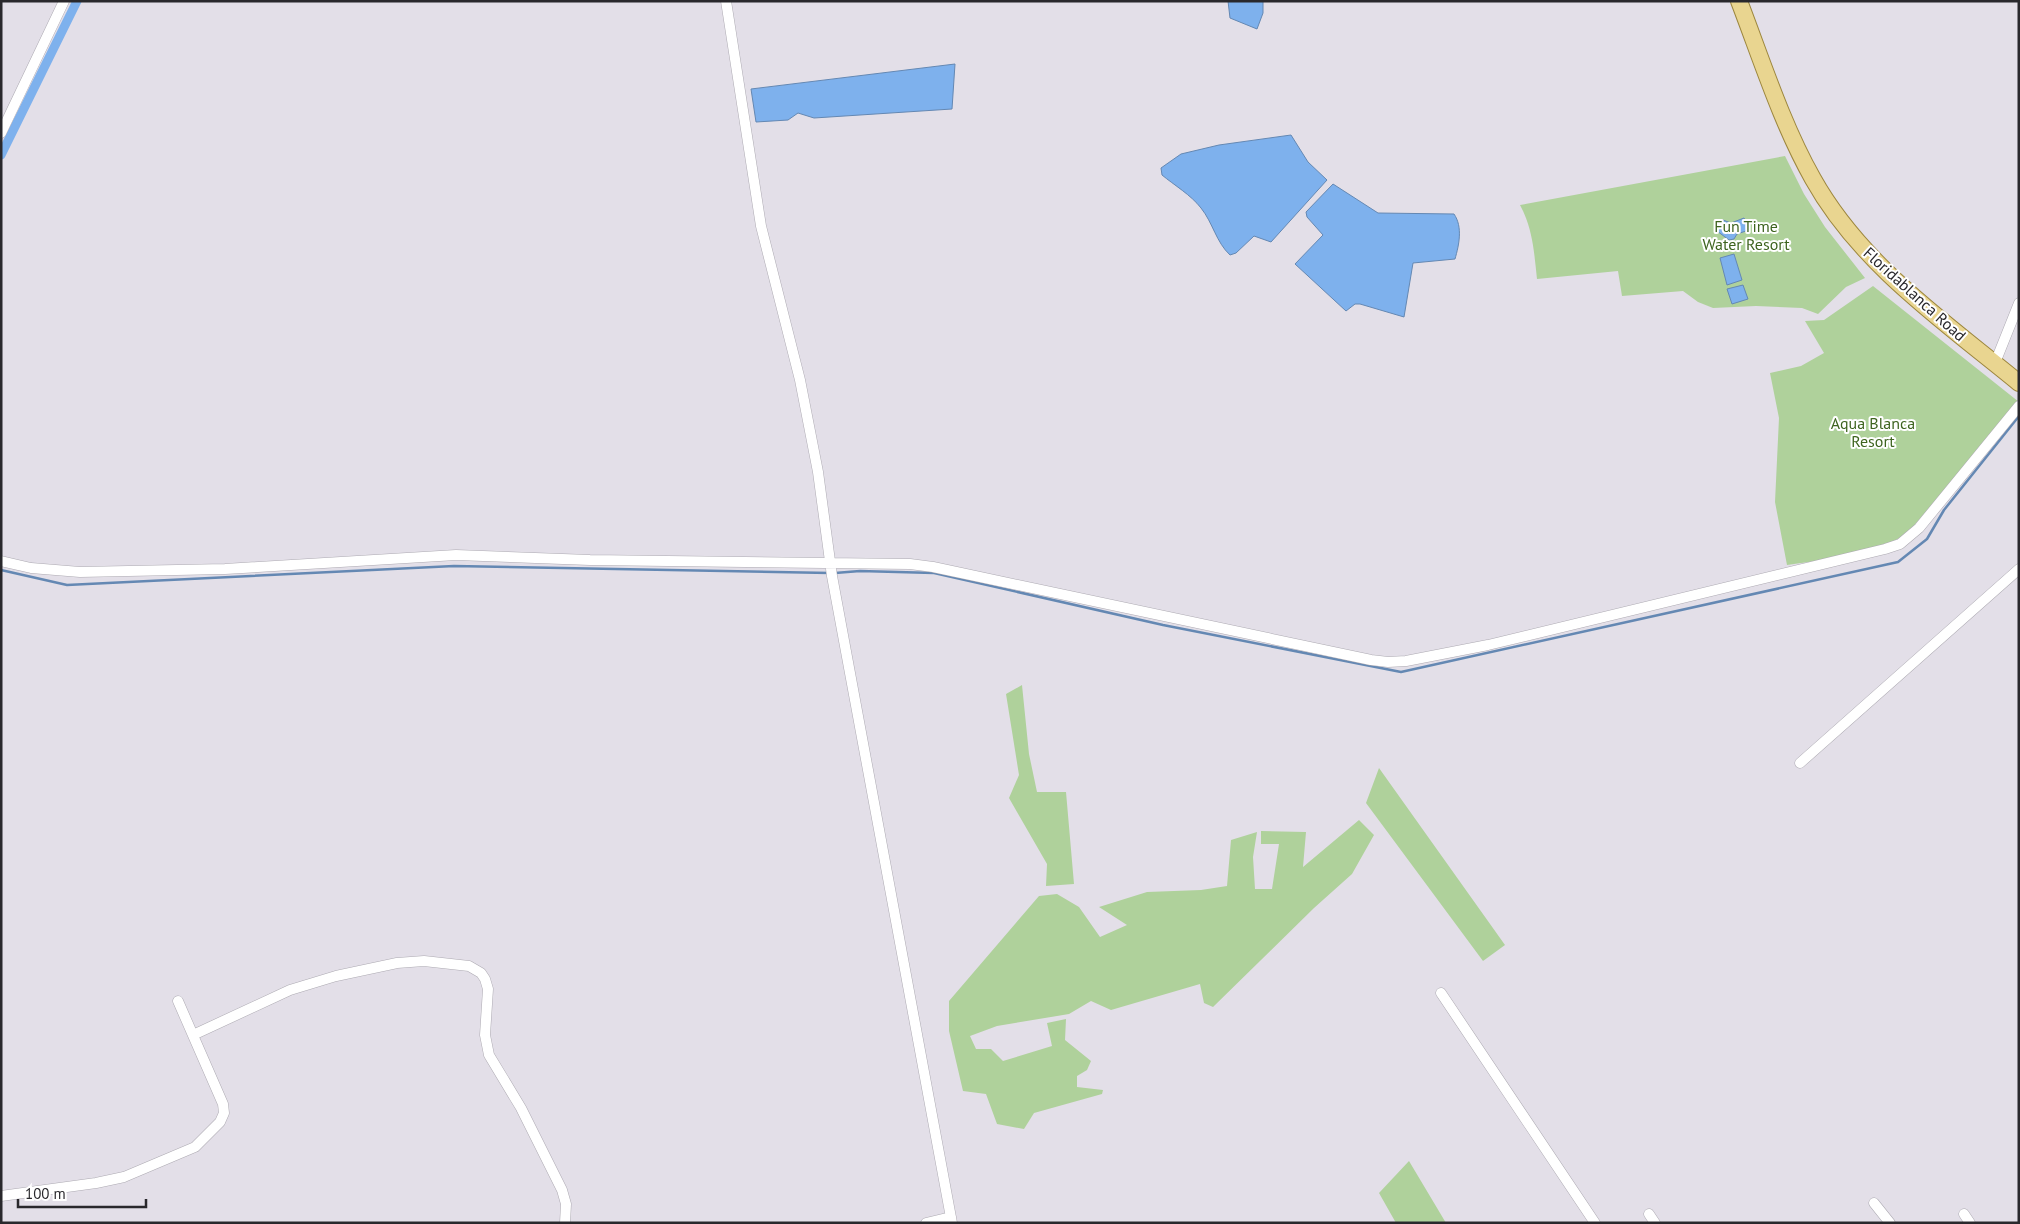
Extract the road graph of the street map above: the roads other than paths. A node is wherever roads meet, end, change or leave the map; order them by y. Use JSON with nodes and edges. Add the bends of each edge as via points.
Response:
{"nodes":[{"id":1,"x":64,"y":1,"type":"edge"},
{"id":2,"x":726,"y":1,"type":"edge"},
{"id":3,"x":1739,"y":1,"type":"edge"},
{"id":4,"x":1,"y":133,"type":"edge"},
{"id":5,"x":2019,"y":302,"type":"edge"},
{"id":6,"x":1995,"y":363,"type":"junction"},
{"id":7,"x":2019,"y":383,"type":"edge"},
{"id":8,"x":2019,"y":406,"type":"edge"},
{"id":9,"x":1,"y":561,"type":"edge"},
{"id":10,"x":831,"y":569,"type":"junction"},
{"id":11,"x":2019,"y":569,"type":"edge"},
{"id":12,"x":1800,"y":762,"type":"dead end"},
{"id":13,"x":1441,"y":993,"type":"dead end"},
{"id":14,"x":178,"y":1001,"type":"dead end"},
{"id":15,"x":193,"y":1035,"type":"junction"},
{"id":16,"x":1,"y":1196,"type":"edge"},
{"id":17,"x":1874,"y":1203,"type":"dead end"},
{"id":18,"x":952,"y":1220,"type":"edge"},
{"id":19,"x":565,"y":1223,"type":"edge"},
{"id":20,"x":926,"y":1223,"type":"edge"},
{"id":21,"x":1595,"y":1223,"type":"edge"},
{"id":22,"x":1890,"y":1223,"type":"edge"}],
"edges":[{"from":1,"to":4,"type":"street"},
{"from":2,"to":10,"type":"street","via":[[761,226],[800,380],[818,472]]},
{"from":3,"to":6,"type":"main road","name":"Floridablanca Road","via":[[1801,155],[1838,217],[1893,278]]},
{"from":5,"to":6,"type":"street"},
{"from":6,"to":7,"type":"main road","name":"Floridablanca Road"},
{"from":8,"to":10,"type":"street","via":[[1919,528],[1900,544],[1507,640],[1406,661],[1371,660],[933,567],[910,564]]},
{"from":9,"to":10,"type":"street","via":[[54,571],[106,573],[456,555]]},
{"from":10,"to":18,"type":"street"},
{"from":11,"to":12,"type":"street"},
{"from":13,"to":21,"type":"street"},
{"from":14,"to":15,"type":"street"},
{"from":15,"to":16,"type":"street","via":[[224,1113],[220,1122],[195,1147],[118,1179]]},
{"from":15,"to":19,"type":"street","via":[[290,990],[336,976],[424,961],[476,969],[485,979],[488,989],[485,1035],[489,1056],[521,1108],[562,1190],[566,1204]]},
{"from":17,"to":22,"type":"street"},
{"from":18,"to":20,"type":"street"}]}
